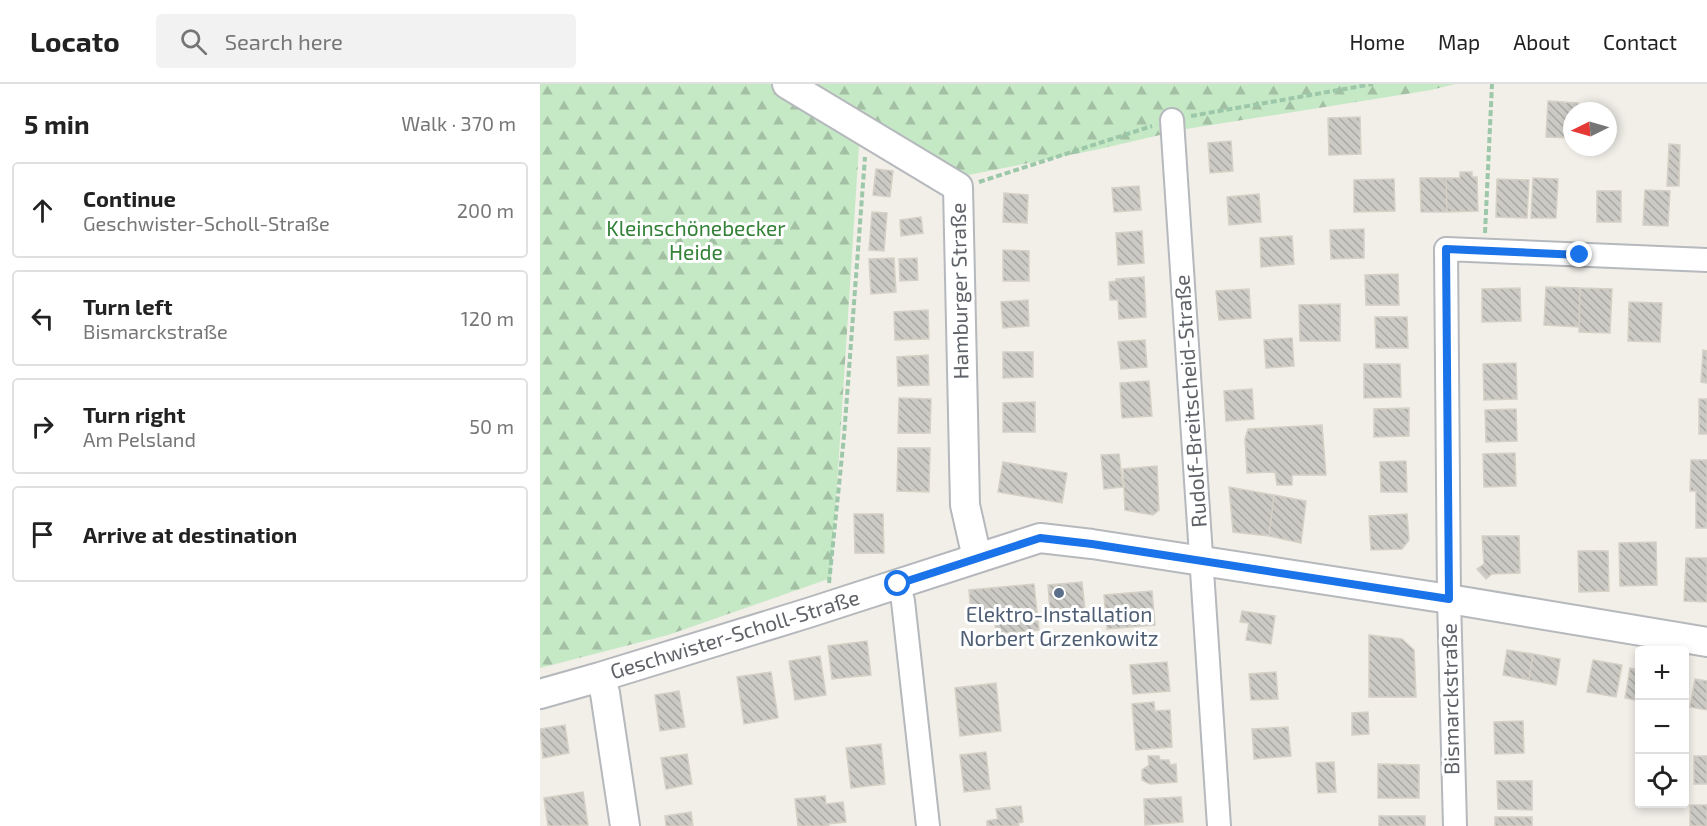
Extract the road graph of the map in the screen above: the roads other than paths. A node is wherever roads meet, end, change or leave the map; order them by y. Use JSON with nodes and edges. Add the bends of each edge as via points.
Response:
{"nodes":[{"id":1,"x":787,"y":84,"type":"edge"},
{"id":2,"x":1172,"y":120,"type":"road end"},
{"id":3,"x":1707,"y":260,"type":"edge"},
{"id":4,"x":977,"y":558,"type":"junction"},
{"id":5,"x":1202,"y":561,"type":"junction"},
{"id":6,"x":898,"y":584,"type":"junction"},
{"id":7,"x":1449,"y":599,"type":"junction"},
{"id":8,"x":1707,"y":642,"type":"edge"},
{"id":9,"x":600,"y":677,"type":"junction"},
{"id":10,"x":540,"y":694,"type":"edge"},
{"id":11,"x":625,"y":826,"type":"edge"},
{"id":12,"x":928,"y":826,"type":"edge"},
{"id":13,"x":1219,"y":826,"type":"edge"},
{"id":14,"x":1455,"y":826,"type":"edge"}],
"edges":[{"from":1,"to":4,"type":"street","name":"Hamburger Straße","via":[[958,187],[965,505]]},
{"from":2,"to":5,"type":"street","name":"Rudolf-Breitscheid-Straße"},
{"from":3,"to":7,"type":"street","name":"Bismarckstraße","via":[[1446,249]]},
{"from":4,"to":5,"type":"street","name":"Geschwister-Scholl-Straße","via":[[1040,538]]},
{"from":4,"to":6,"type":"street","name":"Geschwister-Scholl-Straße"},
{"from":5,"to":7,"type":"street","name":"Geschwister-Scholl-Straße"},
{"from":5,"to":13,"type":"street","name":"Rudolf-Breitscheid-Straße"},
{"from":6,"to":9,"type":"street","name":"Geschwister-Scholl-Straße"},
{"from":6,"to":12,"type":"street"},
{"from":7,"to":8,"type":"street","name":"Geschwister-Scholl-Straße"},
{"from":7,"to":14,"type":"street","name":"Bismarckstraße"},
{"from":9,"to":10,"type":"street","name":"Geschwister-Scholl-Straße"},
{"from":9,"to":11,"type":"street"}]}
